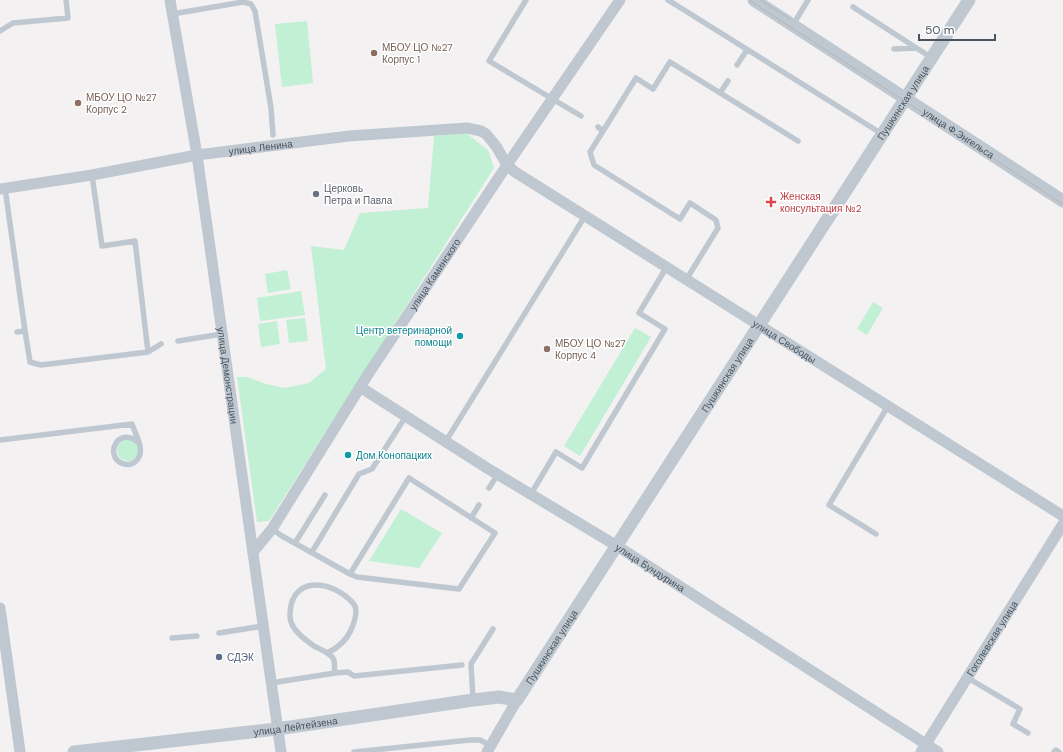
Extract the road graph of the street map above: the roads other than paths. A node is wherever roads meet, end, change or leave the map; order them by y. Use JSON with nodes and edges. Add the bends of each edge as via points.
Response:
{"nodes":[{"id":1,"x":66,"y":0,"type":"edge"},
{"id":2,"x":170,"y":0,"type":"edge"},
{"id":3,"x":526,"y":0,"type":"edge"},
{"id":4,"x":620,"y":0,"type":"edge"},
{"id":5,"x":668,"y":0,"type":"edge"},
{"id":6,"x":754,"y":0,"type":"edge"},
{"id":7,"x":808,"y":0,"type":"edge"},
{"id":8,"x":969,"y":0,"type":"edge"},
{"id":9,"x":226,"y":2,"type":"edge"},
{"id":10,"x":853,"y":7,"type":"dead end"},
{"id":11,"x":172,"y":14,"type":"junction"},
{"id":12,"x":792,"y":25,"type":"junction"},
{"id":13,"x":0,"y":31,"type":"edge"},
{"id":14,"x":916,"y":48,"type":"junction"},
{"id":15,"x":894,"y":49,"type":"dead end"},
{"id":16,"x":747,"y":50,"type":"junction"},
{"id":17,"x":932,"y":58,"type":"junction"},
{"id":18,"x":737,"y":65,"type":"dead end"},
{"id":19,"x":728,"y":82,"type":"dead end"},
{"id":20,"x":720,"y":93,"type":"junction"},
{"id":21,"x":552,"y":98,"type":"junction"},
{"id":22,"x":906,"y":98,"type":"junction"},
{"id":23,"x":581,"y":116,"type":"dead end"},
{"id":24,"x":598,"y":127,"type":"dead end"},
{"id":25,"x":604,"y":131,"type":"junction"},
{"id":26,"x":273,"y":135,"type":"dead end"},
{"id":27,"x":882,"y":135,"type":"junction"},
{"id":28,"x":798,"y":141,"type":"dead end"},
{"id":29,"x":197,"y":155,"type":"junction"},
{"id":30,"x":506,"y":164,"type":"junction"},
{"id":31,"x":92,"y":174,"type":"junction"},
{"id":32,"x":3,"y":188,"type":"edge"},
{"id":33,"x":1063,"y":201,"type":"edge"},
{"id":34,"x":584,"y":216,"type":"junction"},
{"id":35,"x":666,"y":268,"type":"junction"},
{"id":36,"x":686,"y":280,"type":"junction"},
{"id":37,"x":759,"y":326,"type":"junction"},
{"id":38,"x":25,"y":331,"type":"junction"},
{"id":39,"x":17,"y":332,"type":"dead end"},
{"id":40,"x":222,"y":334,"type":"junction"},
{"id":41,"x":178,"y":341,"type":"dead end"},
{"id":42,"x":161,"y":344,"type":"dead end"},
{"id":43,"x":148,"y":352,"type":"junction"},
{"id":44,"x":360,"y":387,"type":"junction"},
{"id":45,"x":888,"y":406,"type":"junction"},
{"id":46,"x":406,"y":416,"type":"junction"},
{"id":47,"x":0,"y":440,"type":"edge"},
{"id":48,"x":446,"y":441,"type":"junction"},
{"id":49,"x":139,"y":443,"type":"junction"},
{"id":50,"x":498,"y":474,"type":"junction"},
{"id":51,"x":489,"y":488,"type":"dead end"},
{"id":52,"x":325,"y":494,"type":"dead end"},
{"id":53,"x":531,"y":494,"type":"junction"},
{"id":54,"x":479,"y":505,"type":"dead end"},
{"id":55,"x":1063,"y":516,"type":"edge"},
{"id":56,"x":471,"y":518,"type":"junction"},
{"id":57,"x":1063,"y":524,"type":"edge"},
{"id":58,"x":272,"y":529,"type":"junction"},
{"id":59,"x":876,"y":534,"type":"dead end"},
{"id":60,"x":295,"y":543,"type":"junction"},
{"id":61,"x":617,"y":546,"type":"junction"},
{"id":62,"x":253,"y":552,"type":"junction"},
{"id":63,"x":312,"y":552,"type":"junction"},
{"id":64,"x":350,"y":574,"type":"junction"},
{"id":65,"x":0,"y":608,"type":"edge"},
{"id":66,"x":263,"y":626,"type":"junction"},
{"id":67,"x":493,"y":629,"type":"dead end"},
{"id":68,"x":220,"y":633,"type":"dead end"},
{"id":69,"x":198,"y":636,"type":"dead end"},
{"id":70,"x":172,"y":638,"type":"dead end"},
{"id":71,"x":328,"y":653,"type":"junction"},
{"id":72,"x":462,"y":665,"type":"dead end"},
{"id":73,"x":335,"y":673,"type":"junction"},
{"id":74,"x":968,"y":678,"type":"junction"},
{"id":75,"x":271,"y":683,"type":"junction"},
{"id":76,"x":473,"y":700,"type":"junction"},
{"id":77,"x":517,"y":700,"type":"junction"},
{"id":78,"x":277,"y":729,"type":"junction"},
{"id":79,"x":1028,"y":733,"type":"dead end"},
{"id":80,"x":924,"y":748,"type":"edge"},
{"id":81,"x":489,"y":749,"type":"edge"},
{"id":82,"x":20,"y":752,"type":"edge"},
{"id":83,"x":74,"y":752,"type":"edge"},
{"id":84,"x":281,"y":752,"type":"edge"},
{"id":85,"x":354,"y":752,"type":"edge"},
{"id":86,"x":938,"y":752,"type":"edge"},
{"id":87,"x":1054,"y":752,"type":"edge"},
{"id":88,"x":1059,"y":752,"type":"edge"}],
"edges":[{"from":1,"to":13,"type":"lane","via":[[68,18],[13,24]]},
{"from":2,"to":11,"type":"street","name":"улица Демонстрации"},
{"from":3,"to":21,"type":"lane","via":[[489,61]]},
{"from":4,"to":21,"type":"street","name":"улица Каминского"},
{"from":5,"to":16,"type":"lane"},
{"from":6,"to":12,"type":"street","name":"улица Ф.Энгельса"},
{"from":7,"to":12,"type":"lane"},
{"from":8,"to":17,"type":"street","name":"Пушкинская улица"},
{"from":9,"to":11,"type":"lane"},
{"from":9,"to":26,"type":"lane","via":[[251,4],[255,11]]},
{"from":10,"to":14,"type":"lane"},
{"from":11,"to":29,"type":"street","name":"улица Демонстрации"},
{"from":12,"to":22,"type":"street","name":"улица Ф.Энгельса"},
{"from":14,"to":15,"type":"lane"},
{"from":14,"to":17,"type":"lane"},
{"from":16,"to":18,"type":"lane"},
{"from":16,"to":27,"type":"lane"},
{"from":17,"to":22,"type":"street","name":"Пушкинская улица"},
{"from":19,"to":20,"type":"lane"},
{"from":20,"to":25,"type":"lane","via":[[670,62],[653,89],[636,78]]},
{"from":20,"to":28,"type":"lane"},
{"from":21,"to":23,"type":"lane"},
{"from":21,"to":30,"type":"street","name":"улица Каминского"},
{"from":22,"to":27,"type":"street","name":"Пушкинская улица"},
{"from":22,"to":33,"type":"street","name":"улица Ф.Энгельса"},
{"from":24,"to":25,"type":"lane"},
{"from":25,"to":36,"type":"lane","via":[[590,152],[594,165],[680,218],[690,203],[716,220],[718,228]]},
{"from":27,"to":37,"type":"street","name":"Пушкинская улица"},
{"from":29,"to":30,"type":"street","name":"улица Ленина","via":[[349,136],[467,128],[486,134]]},
{"from":29,"to":31,"type":"street","name":"улица Ленина"},
{"from":29,"to":40,"type":"street","name":"улица Демонстрации"},
{"from":30,"to":34,"type":"street","name":"улица Свободы"},
{"from":30,"to":44,"type":"street","name":"улица Каминского"},
{"from":31,"to":32,"type":"street","name":"улица Ленина"},
{"from":31,"to":43,"type":"lane","via":[[102,246],[134,241]]},
{"from":32,"to":38,"type":"lane"},
{"from":34,"to":35,"type":"street","name":"улица Свободы"},
{"from":34,"to":48,"type":"lane"},
{"from":35,"to":36,"type":"street","name":"улица Свободы"},
{"from":35,"to":53,"type":"lane","via":[[639,313],[665,329],[582,468],[556,452]]},
{"from":36,"to":37,"type":"street","name":"улица Свободы"},
{"from":37,"to":45,"type":"street","name":"улица Свободы"},
{"from":37,"to":61,"type":"street","name":"Пушкинская улица"},
{"from":38,"to":39,"type":"lane"},
{"from":38,"to":43,"type":"lane","via":[[30,362],[41,365]]},
{"from":40,"to":41,"type":"lane"},
{"from":40,"to":62,"type":"street","name":"улица Демонстрации"},
{"from":42,"to":43,"type":"lane"},
{"from":44,"to":46,"type":"street","name":"улица Бундурина"},
{"from":44,"to":58,"type":"street","name":"улица Каминского"},
{"from":45,"to":55,"type":"street","name":"улица Свободы"},
{"from":45,"to":59,"type":"lane","via":[[829,505]]},
{"from":46,"to":48,"type":"street","name":"улица Бундурина"},
{"from":46,"to":63,"type":"lane","via":[[372,469],[360,474]]},
{"from":47,"to":49,"type":"lane","via":[[132,424]]},
{"from":48,"to":50,"type":"street","name":"улица Бундурина"},
{"from":49,"to":49,"type":"lane","via":[[133,438],[125,437],[118,440],[114,447],[114,455],[125,465],[133,463],[139,458],[142,450]]},
{"from":50,"to":51,"type":"lane"},
{"from":50,"to":53,"type":"street","name":"улица Бундурина"},
{"from":52,"to":60,"type":"lane"},
{"from":53,"to":61,"type":"street","name":"улица Бундурина"},
{"from":54,"to":56,"type":"lane"},
{"from":56,"to":64,"type":"lane","via":[[409,478]]},
{"from":56,"to":64,"type":"lane","via":[[495,533],[459,589],[357,577]]},
{"from":57,"to":74,"type":"street","name":"Гоголевская улица"},
{"from":58,"to":60,"type":"lane"},
{"from":58,"to":62,"type":"street","name":"улица Каминского"},
{"from":60,"to":63,"type":"lane"},
{"from":61,"to":77,"type":"street","name":"Пушкинская улица"},
{"from":61,"to":80,"type":"street","name":"улица Бундурина"},
{"from":62,"to":66,"type":"street","name":"улица Демонстрации"},
{"from":63,"to":64,"type":"lane"},
{"from":65,"to":82,"type":"street"},
{"from":66,"to":68,"type":"lane"},
{"from":66,"to":75,"type":"street","name":"улица Демонстрации"},
{"from":67,"to":76,"type":"lane","via":[[472,664]]},
{"from":69,"to":70,"type":"lane"},
{"from":71,"to":71,"type":"lane","via":[[339,647],[350,633],[356,615],[355,606],[340,592],[316,584],[308,585],[301,588],[293,599],[290,619],[296,631],[314,646]]},
{"from":71,"to":73,"type":"lane","via":[[334,660]]},
{"from":72,"to":73,"type":"lane","via":[[354,676],[348,672]]},
{"from":73,"to":75,"type":"lane"},
{"from":74,"to":79,"type":"lane","via":[[1020,710],[1013,724]]},
{"from":74,"to":80,"type":"street","name":"Гоголевская улица"},
{"from":75,"to":78,"type":"street","name":"улица Демонстрации"},
{"from":76,"to":77,"type":"street","name":"улица Лейтейзена"},
{"from":76,"to":78,"type":"street","name":"улица Лейтейзена"},
{"from":77,"to":81,"type":"street","name":"Пушкинская улица"},
{"from":78,"to":83,"type":"street","name":"улица Лейтейзена"},
{"from":78,"to":84,"type":"street","name":"улица Демонстрации"},
{"from":80,"to":86,"type":"street","name":"улица Бундурина"},
{"from":81,"to":85,"type":"lane","via":[[480,740],[470,740]]},
{"from":87,"to":88,"type":"lane"}]}
